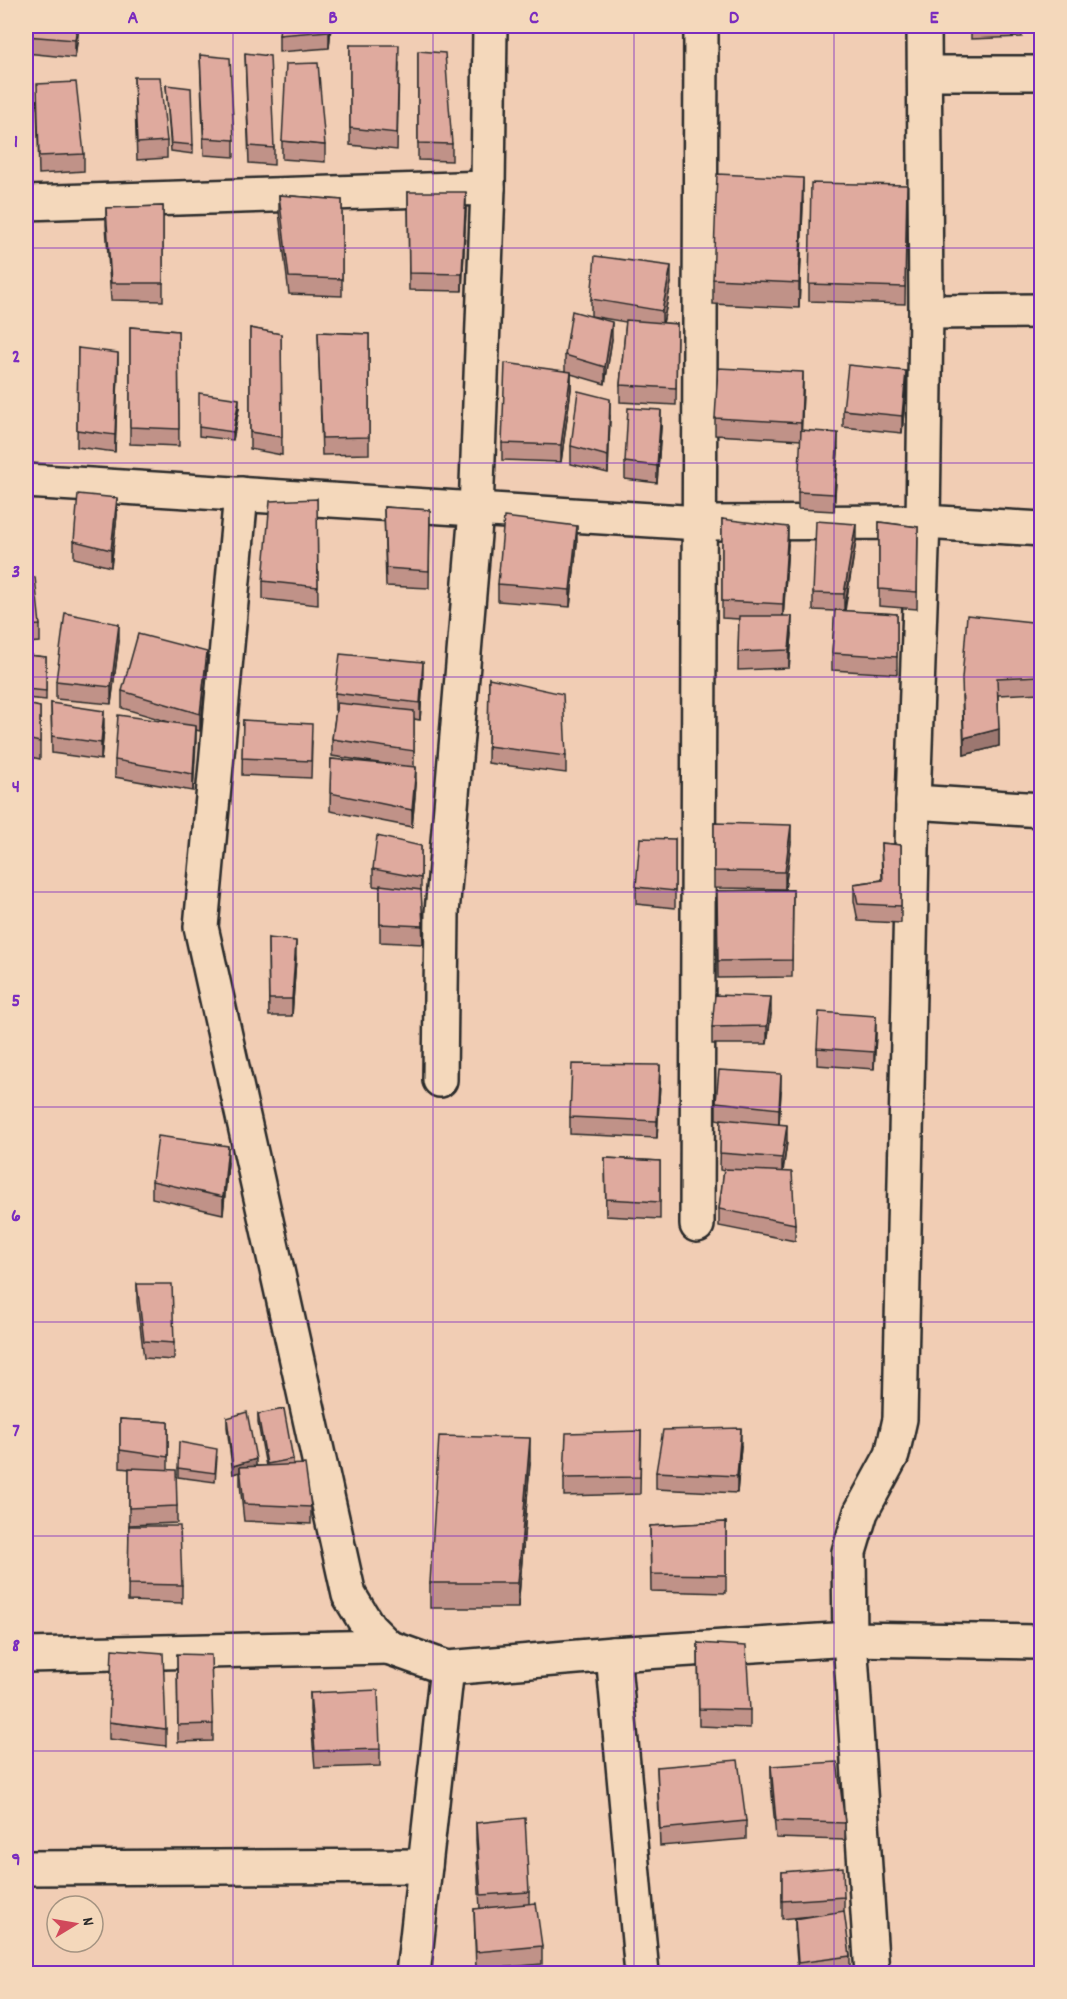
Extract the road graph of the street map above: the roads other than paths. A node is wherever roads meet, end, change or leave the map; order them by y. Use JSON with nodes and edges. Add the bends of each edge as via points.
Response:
{"nodes":[{"id":1,"x":490,"y":26,"type":"edge"},
{"id":2,"x":701,"y":26,"type":"edge"},
{"id":3,"x":924,"y":26,"type":"edge"},
{"id":4,"x":927,"y":73,"type":"junction"},
{"id":5,"x":1041,"y":73,"type":"edge"},
{"id":6,"x":488,"y":188,"type":"junction"},
{"id":7,"x":26,"y":203,"type":"edge"},
{"id":8,"x":1041,"y":311,"type":"edge"},
{"id":9,"x":926,"y":312,"type":"junction"},
{"id":10,"x":26,"y":482,"type":"edge"},
{"id":11,"x":241,"y":494,"type":"junction"},
{"id":12,"x":476,"y":511,"type":"junction"},
{"id":13,"x":923,"y":522,"type":"junction"},
{"id":14,"x":699,"y":523,"type":"junction"},
{"id":15,"x":1041,"y":529,"type":"edge"},
{"id":16,"x":913,"y":802,"type":"junction"},
{"id":17,"x":1041,"y":810,"type":"edge"},
{"id":18,"x":440,"y":1080,"type":"dead end"},
{"id":19,"x":698,"y":1226,"type":"dead end"},
{"id":20,"x":850,"y":1640,"type":"junction"},
{"id":21,"x":1035,"y":1642,"type":"dead end"},
{"id":22,"x":388,"y":1647,"type":"junction"},
{"id":23,"x":613,"y":1654,"type":"junction"},
{"id":24,"x":26,"y":1655,"type":"edge"},
{"id":25,"x":447,"y":1668,"type":"junction"},
{"id":26,"x":424,"y":1866,"type":"junction"},
{"id":27,"x":26,"y":1868,"type":"edge"},
{"id":28,"x":413,"y":1974,"type":"edge"},
{"id":29,"x":642,"y":1974,"type":"edge"},
{"id":30,"x":872,"y":1974,"type":"edge"}],
"edges":[{"from":1,"to":6,"type":"street"},
{"from":2,"to":14,"type":"street"},
{"from":3,"to":4,"type":"street"},
{"from":4,"to":5,"type":"street"},
{"from":4,"to":9,"type":"street"},
{"from":6,"to":7,"type":"street"},
{"from":6,"to":12,"type":"street"},
{"from":8,"to":9,"type":"street"},
{"from":9,"to":13,"type":"street"},
{"from":10,"to":11,"type":"street"},
{"from":11,"to":12,"type":"street"},
{"from":11,"to":22,"type":"street","via":[[201,927],[349,1595],[369,1628]]},
{"from":12,"to":14,"type":"street"},
{"from":12,"to":18,"type":"street","via":[[442,914]]},
{"from":13,"to":14,"type":"street"},
{"from":13,"to":15,"type":"street"},
{"from":13,"to":16,"type":"street"},
{"from":14,"to":19,"type":"street"},
{"from":16,"to":17,"type":"street"},
{"from":16,"to":20,"type":"street","via":[[900,1419],[892,1455],[861,1512],[849,1552]]},
{"from":20,"to":21,"type":"street"},
{"from":20,"to":23,"type":"street"},
{"from":20,"to":30,"type":"street"},
{"from":22,"to":24,"type":"street"},
{"from":22,"to":25,"type":"street"},
{"from":23,"to":25,"type":"street"},
{"from":23,"to":29,"type":"street"},
{"from":25,"to":26,"type":"street"},
{"from":26,"to":27,"type":"street"},
{"from":26,"to":28,"type":"street"}]}
